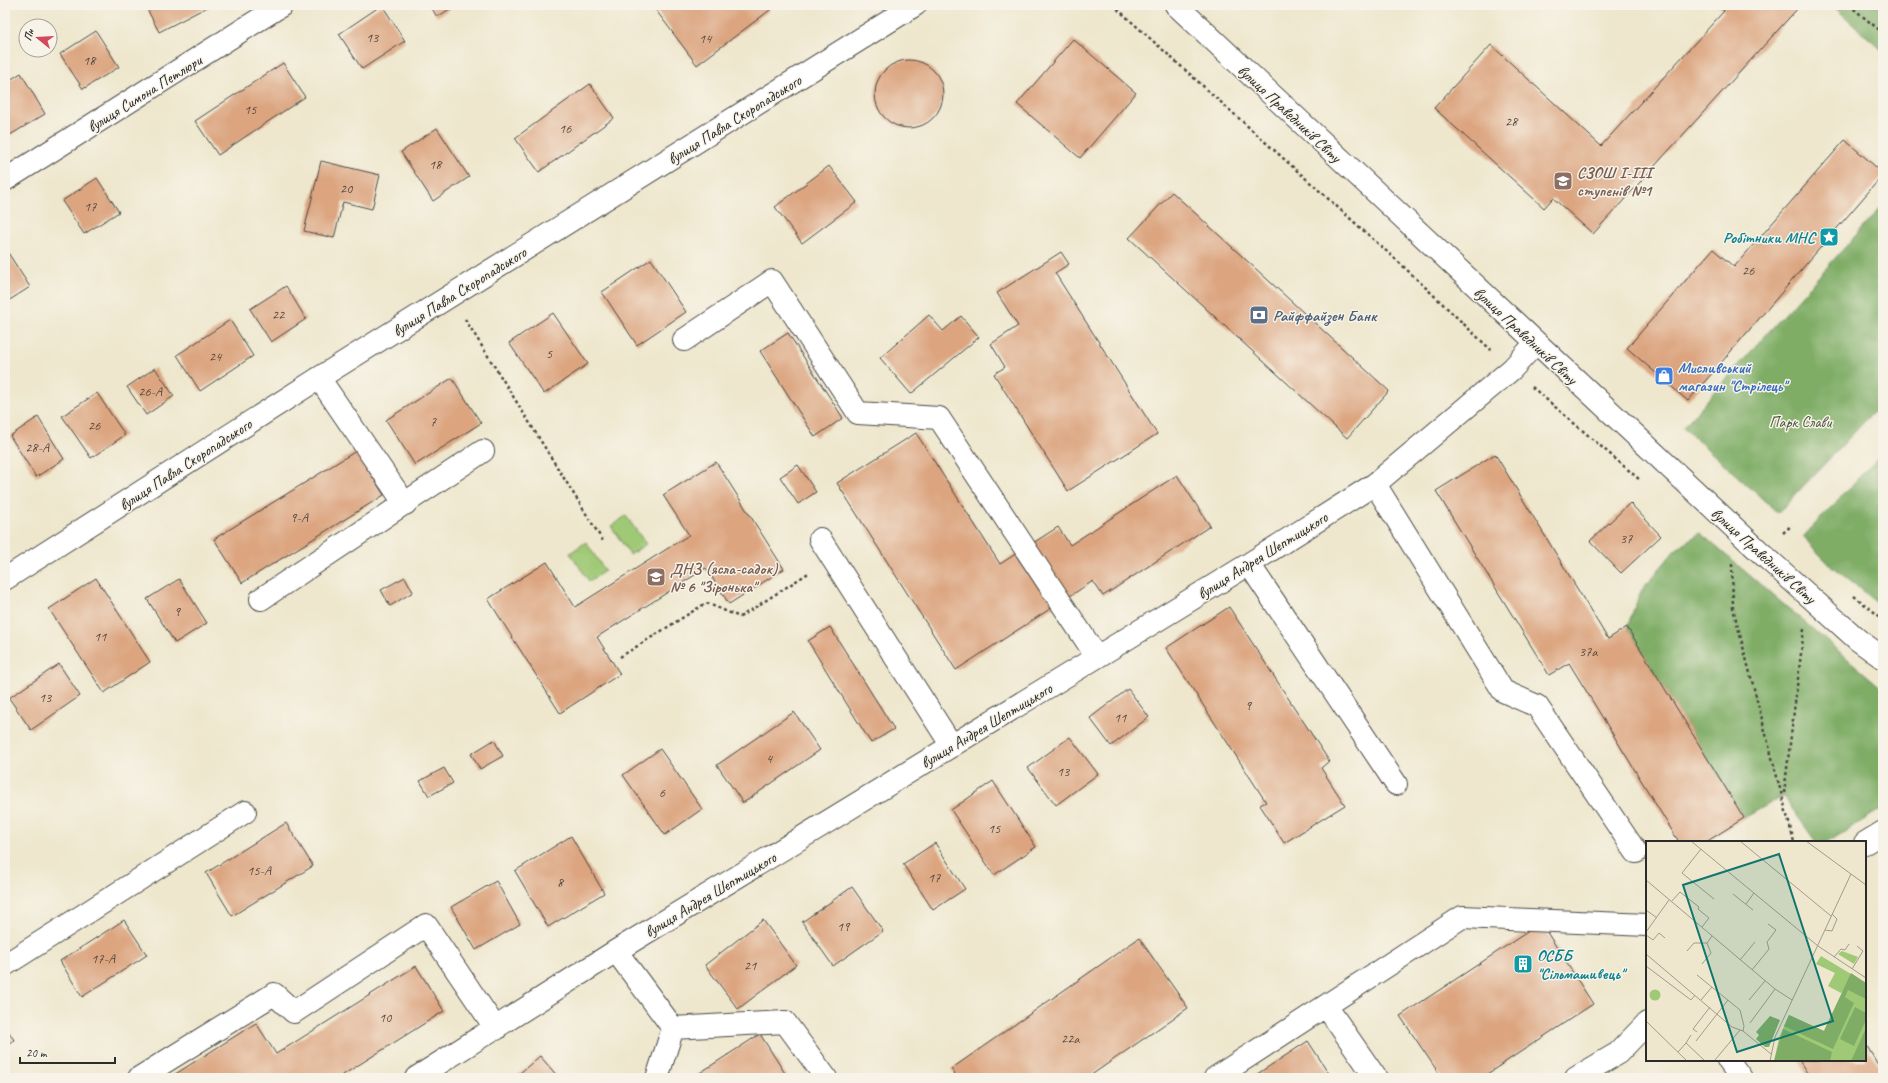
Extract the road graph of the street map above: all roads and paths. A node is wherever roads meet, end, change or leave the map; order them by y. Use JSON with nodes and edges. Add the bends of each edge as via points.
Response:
{"nodes":[{"id":1,"x":282,"y":5,"type":"edge"},
{"id":2,"x":916,"y":5,"type":"edge"},
{"id":3,"x":1176,"y":5,"type":"edge"},
{"id":4,"x":1849,"y":5,"type":"edge"},
{"id":5,"x":1883,"y":33,"type":"edge"},
{"id":6,"x":5,"y":180,"type":"edge"},
{"id":7,"x":451,"y":296,"type":"junction"},
{"id":8,"x":684,"y":340,"type":"dead end"},
{"id":9,"x":1536,"y":344,"type":"junction"},
{"id":10,"x":319,"y":378,"type":"junction"},
{"id":11,"x":483,"y":451,"type":"dead end"},
{"id":12,"x":1374,"y":484,"type":"junction"},
{"id":13,"x":405,"y":504,"type":"junction"},
{"id":14,"x":1792,"y":525,"type":"dead end"},
{"id":15,"x":1783,"y":533,"type":"dead end"},
{"id":16,"x":820,"y":539,"type":"dead end"},
{"id":17,"x":603,"y":541,"type":"dead end"},
{"id":18,"x":832,"y":558,"type":"junction"},
{"id":19,"x":1732,"y":560,"type":"dead end"},
{"id":20,"x":1249,"y":564,"type":"junction"},
{"id":21,"x":5,"y":579,"type":"edge"},
{"id":22,"x":261,"y":599,"type":"dead end"},
{"id":23,"x":1805,"y":623,"type":"dead end"},
{"id":24,"x":620,"y":657,"type":"dead end"},
{"id":25,"x":1097,"y":657,"type":"junction"},
{"id":26,"x":1883,"y":658,"type":"edge"},
{"id":27,"x":952,"y":746,"type":"junction"},
{"id":28,"x":1396,"y":784,"type":"dead end"},
{"id":29,"x":1784,"y":796,"type":"junction"},
{"id":30,"x":245,"y":812,"type":"dead end"},
{"id":31,"x":1883,"y":832,"type":"edge"},
{"id":32,"x":1794,"y":841,"type":"edge"},
{"id":33,"x":1866,"y":842,"type":"edge"},
{"id":34,"x":1636,"y":852,"type":"dead end"},
{"id":35,"x":1646,"y":925,"type":"edge"},
{"id":36,"x":616,"y":951,"type":"junction"},
{"id":37,"x":5,"y":965,"type":"edge"},
{"id":38,"x":1326,"y":1006,"type":"junction"},
{"id":39,"x":1646,"y":1024,"type":"edge"},
{"id":40,"x":673,"y":1028,"type":"junction"},
{"id":41,"x":496,"y":1029,"type":"junction"},
{"id":42,"x":1729,"y":1061,"type":"edge"},
{"id":43,"x":138,"y":1078,"type":"edge"},
{"id":44,"x":416,"y":1078,"type":"edge"},
{"id":45,"x":657,"y":1078,"type":"edge"},
{"id":46,"x":826,"y":1078,"type":"edge"},
{"id":47,"x":1215,"y":1078,"type":"edge"},
{"id":48,"x":1376,"y":1078,"type":"edge"},
{"id":49,"x":1576,"y":1078,"type":"edge"},
{"id":50,"x":1741,"y":1078,"type":"edge"}],
"edges":[{"from":1,"to":6,"type":"street","name":"вулиця Симона Петлюри"},
{"from":2,"to":7,"type":"street","name":"вулиця Павла Скоропадського"},
{"from":3,"to":9,"type":"street","name":"вулиця Праведників Світу"},
{"from":4,"to":5,"type":"path"},
{"from":7,"to":10,"type":"street","name":"вулиця Павла Скоропадського"},
{"from":7,"to":17,"type":"path"},
{"from":8,"to":25,"type":"street","via":[[772,281],[858,413],[939,418]]},
{"from":9,"to":12,"type":"street","name":"вулиця Андрея Шептицького","via":[[1512,369]]},
{"from":9,"to":26,"type":"street","name":"вулиця Праведників Світу","via":[[1759,551],[1858,640]]},
{"from":10,"to":13,"type":"street"},
{"from":10,"to":21,"type":"street","name":"вулиця Павла Скоропадського"},
{"from":11,"to":13,"type":"street"},
{"from":12,"to":20,"type":"street","name":"вулиця Андрея Шептицького"},
{"from":12,"to":34,"type":"street","via":[[1503,691],[1537,706]]},
{"from":13,"to":22,"type":"street"},
{"from":14,"to":15,"type":"path"},
{"from":16,"to":18,"type":"street"},
{"from":18,"to":24,"type":"path","via":[[740,618],[706,603]]},
{"from":18,"to":27,"type":"street"},
{"from":19,"to":29,"type":"path","via":[[1733,608]]},
{"from":20,"to":25,"type":"street","name":"вулиця Андрея Шептицького"},
{"from":20,"to":28,"type":"street"},
{"from":23,"to":29,"type":"path"},
{"from":25,"to":27,"type":"street","name":"вулиця Андрея Шептицького"},
{"from":27,"to":36,"type":"street","name":"вулиця Андрея Шептицького"},
{"from":29,"to":32,"type":"path"},
{"from":30,"to":37,"type":"street"},
{"from":31,"to":33,"type":"street"},
{"from":35,"to":38,"type":"street","via":[[1462,917]]},
{"from":36,"to":40,"type":"street"},
{"from":36,"to":41,"type":"street","name":"вулиця Андрея Шептицького"},
{"from":38,"to":47,"type":"street"},
{"from":38,"to":48,"type":"street"},
{"from":39,"to":49,"type":"street","via":[[1618,1053]]},
{"from":40,"to":45,"type":"street"},
{"from":40,"to":46,"type":"street","via":[[785,1022]]},
{"from":41,"to":43,"type":"street","via":[[426,925],[294,1012],[274,994]]},
{"from":41,"to":44,"type":"street","name":"вулиця Андрея Шептицького"},
{"from":42,"to":50,"type":"street"}]}
